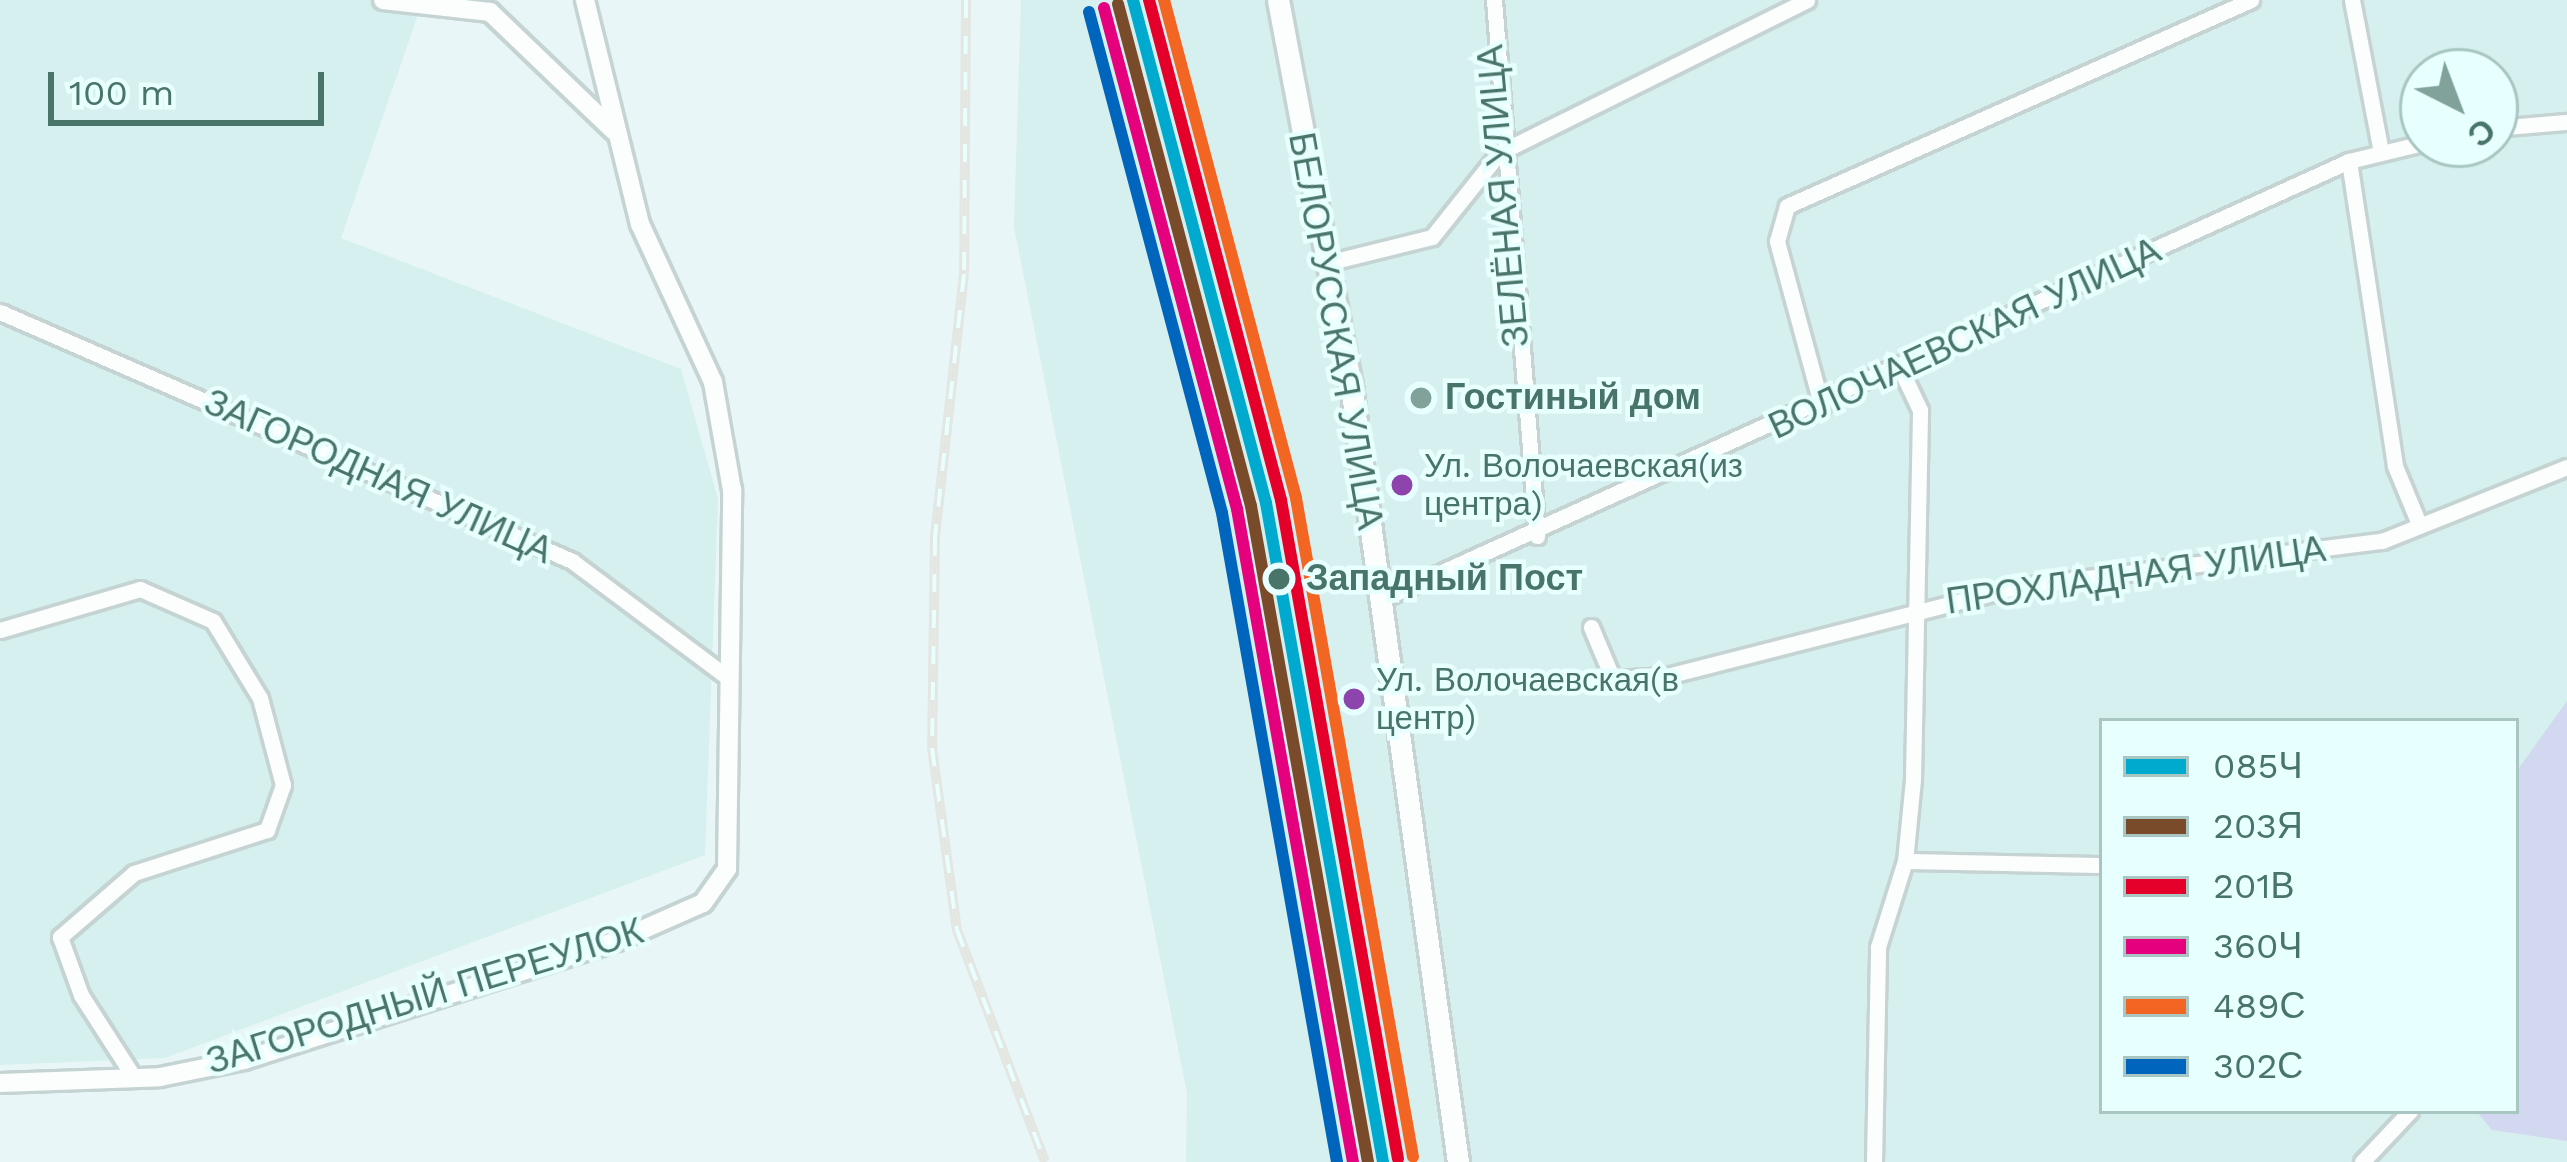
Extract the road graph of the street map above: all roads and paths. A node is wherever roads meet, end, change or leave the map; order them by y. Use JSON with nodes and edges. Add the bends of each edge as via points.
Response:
{"nodes":[{"id":1,"x":383,"y":0,"type":"edge"},
{"id":2,"x":585,"y":0,"type":"edge"},
{"id":3,"x":1278,"y":0,"type":"edge"},
{"id":4,"x":1494,"y":0,"type":"edge"},
{"id":5,"x":1808,"y":0,"type":"edge"},
{"id":6,"x":2251,"y":0,"type":"edge"},
{"id":7,"x":2352,"y":0,"type":"edge"},
{"id":8,"x":495,"y":6,"type":"edge"},
{"id":9,"x":2567,"y":122,"type":"edge"},
{"id":10,"x":2519,"y":126,"type":"edge"},
{"id":11,"x":614,"y":131,"type":"junction"},
{"id":12,"x":2399,"y":148,"type":"edge"},
{"id":13,"x":2381,"y":152,"type":"junction"},
{"id":14,"x":1499,"y":153,"type":"junction"},
{"id":15,"x":2349,"y":161,"type":"junction"},
{"id":16,"x":1327,"y":263,"type":"junction"},
{"id":17,"x":0,"y":312,"type":"edge"},
{"id":18,"x":1901,"y":370,"type":"junction"},
{"id":19,"x":1822,"y":407,"type":"junction"},
{"id":20,"x":2567,"y":467,"type":"edge"},
{"id":21,"x":2419,"y":524,"type":"junction"},
{"id":22,"x":1537,"y":536,"type":"junction"},
{"id":23,"x":1378,"y":601,"type":"junction"},
{"id":24,"x":1918,"y":606,"type":"junction"},
{"id":25,"x":1592,"y":627,"type":"dead end"},
{"id":26,"x":0,"y":630,"type":"edge"},
{"id":27,"x":730,"y":679,"type":"junction"},
{"id":28,"x":1905,"y":861,"type":"junction"},
{"id":29,"x":2099,"y":865,"type":"edge"},
{"id":30,"x":133,"y":1076,"type":"junction"},
{"id":31,"x":0,"y":1083,"type":"edge"},
{"id":32,"x":2407,"y":1114,"type":"edge"},
{"id":33,"x":1457,"y":1162,"type":"edge"},
{"id":34,"x":1874,"y":1162,"type":"edge"},
{"id":35,"x":2362,"y":1162,"type":"edge"}],
"edges":[{"from":1,"to":8,"type":"street"},
{"from":2,"to":11,"type":"street"},
{"from":3,"to":16,"type":"main road","name":"БЕЛОРУССКАЯ УЛИЦА"},
{"from":4,"to":14,"type":"street","name":"ЗЕЛЁНАЯ УЛИЦА"},
{"from":5,"to":14,"type":"street"},
{"from":6,"to":19,"type":"street","via":[[1787,206],[1777,241]]},
{"from":7,"to":13,"type":"street"},
{"from":8,"to":11,"type":"street"},
{"from":9,"to":10,"type":"street"},
{"from":11,"to":27,"type":"street","via":[[640,224],[712,382],[733,490]]},
{"from":12,"to":13,"type":"street","name":"ВОЛОЧАЕВСКАЯ УЛИЦА"},
{"from":13,"to":15,"type":"street","name":"ВОЛОЧАЕВСКАЯ УЛИЦА"},
{"from":14,"to":16,"type":"street","via":[[1432,238]]},
{"from":14,"to":22,"type":"street","name":"ЗЕЛЁНАЯ УЛИЦА"},
{"from":15,"to":18,"type":"street","name":"ВОЛОЧАЕВСКАЯ УЛИЦА"},
{"from":15,"to":21,"type":"street","via":[[2395,466]]},
{"from":16,"to":23,"type":"main road","name":"БЕЛОРУССКАЯ УЛИЦА"},
{"from":17,"to":27,"type":"street","name":"ЗАГОРОДНАЯ УЛИЦА","via":[[572,561]]},
{"from":18,"to":19,"type":"street","name":"ВОЛОЧАЕВСКАЯ УЛИЦА"},
{"from":18,"to":24,"type":"street","via":[[1920,410]]},
{"from":19,"to":22,"type":"street","name":"ВОЛОЧАЕВСКАЯ УЛИЦА"},
{"from":20,"to":21,"type":"street","name":"ПРОХЛАДНАЯ УЛИЦА"},
{"from":21,"to":24,"type":"street","name":"ПРОХЛАДНАЯ УЛИЦА","via":[[2302,556]]},
{"from":22,"to":23,"type":"street","name":"ВОЛОЧАЕВСКАЯ УЛИЦА"},
{"from":23,"to":33,"type":"main road","name":"БЕЛОРУССКАЯ УЛИЦА"},
{"from":24,"to":25,"type":"street","name":"ПРОХЛАДНАЯ УЛИЦА","via":[[1667,676],[1613,679]]},
{"from":24,"to":28,"type":"street"},
{"from":26,"to":30,"type":"street","via":[[140,589],[213,621],[260,698],[284,785],[267,830],[134,873],[60,937],[71,976]]},
{"from":27,"to":30,"type":"street","name":"ЗАГОРОДНЫЙ ПЕРЕУЛОК","via":[[734,828],[727,869],[703,903],[244,1060]]},
{"from":28,"to":29,"type":"street"},
{"from":28,"to":34,"type":"street","via":[[1878,946]]},
{"from":30,"to":31,"type":"street","name":"ЗАГОРОДНЫЙ ПЕРЕУЛОК"},
{"from":32,"to":35,"type":"street"}]}
